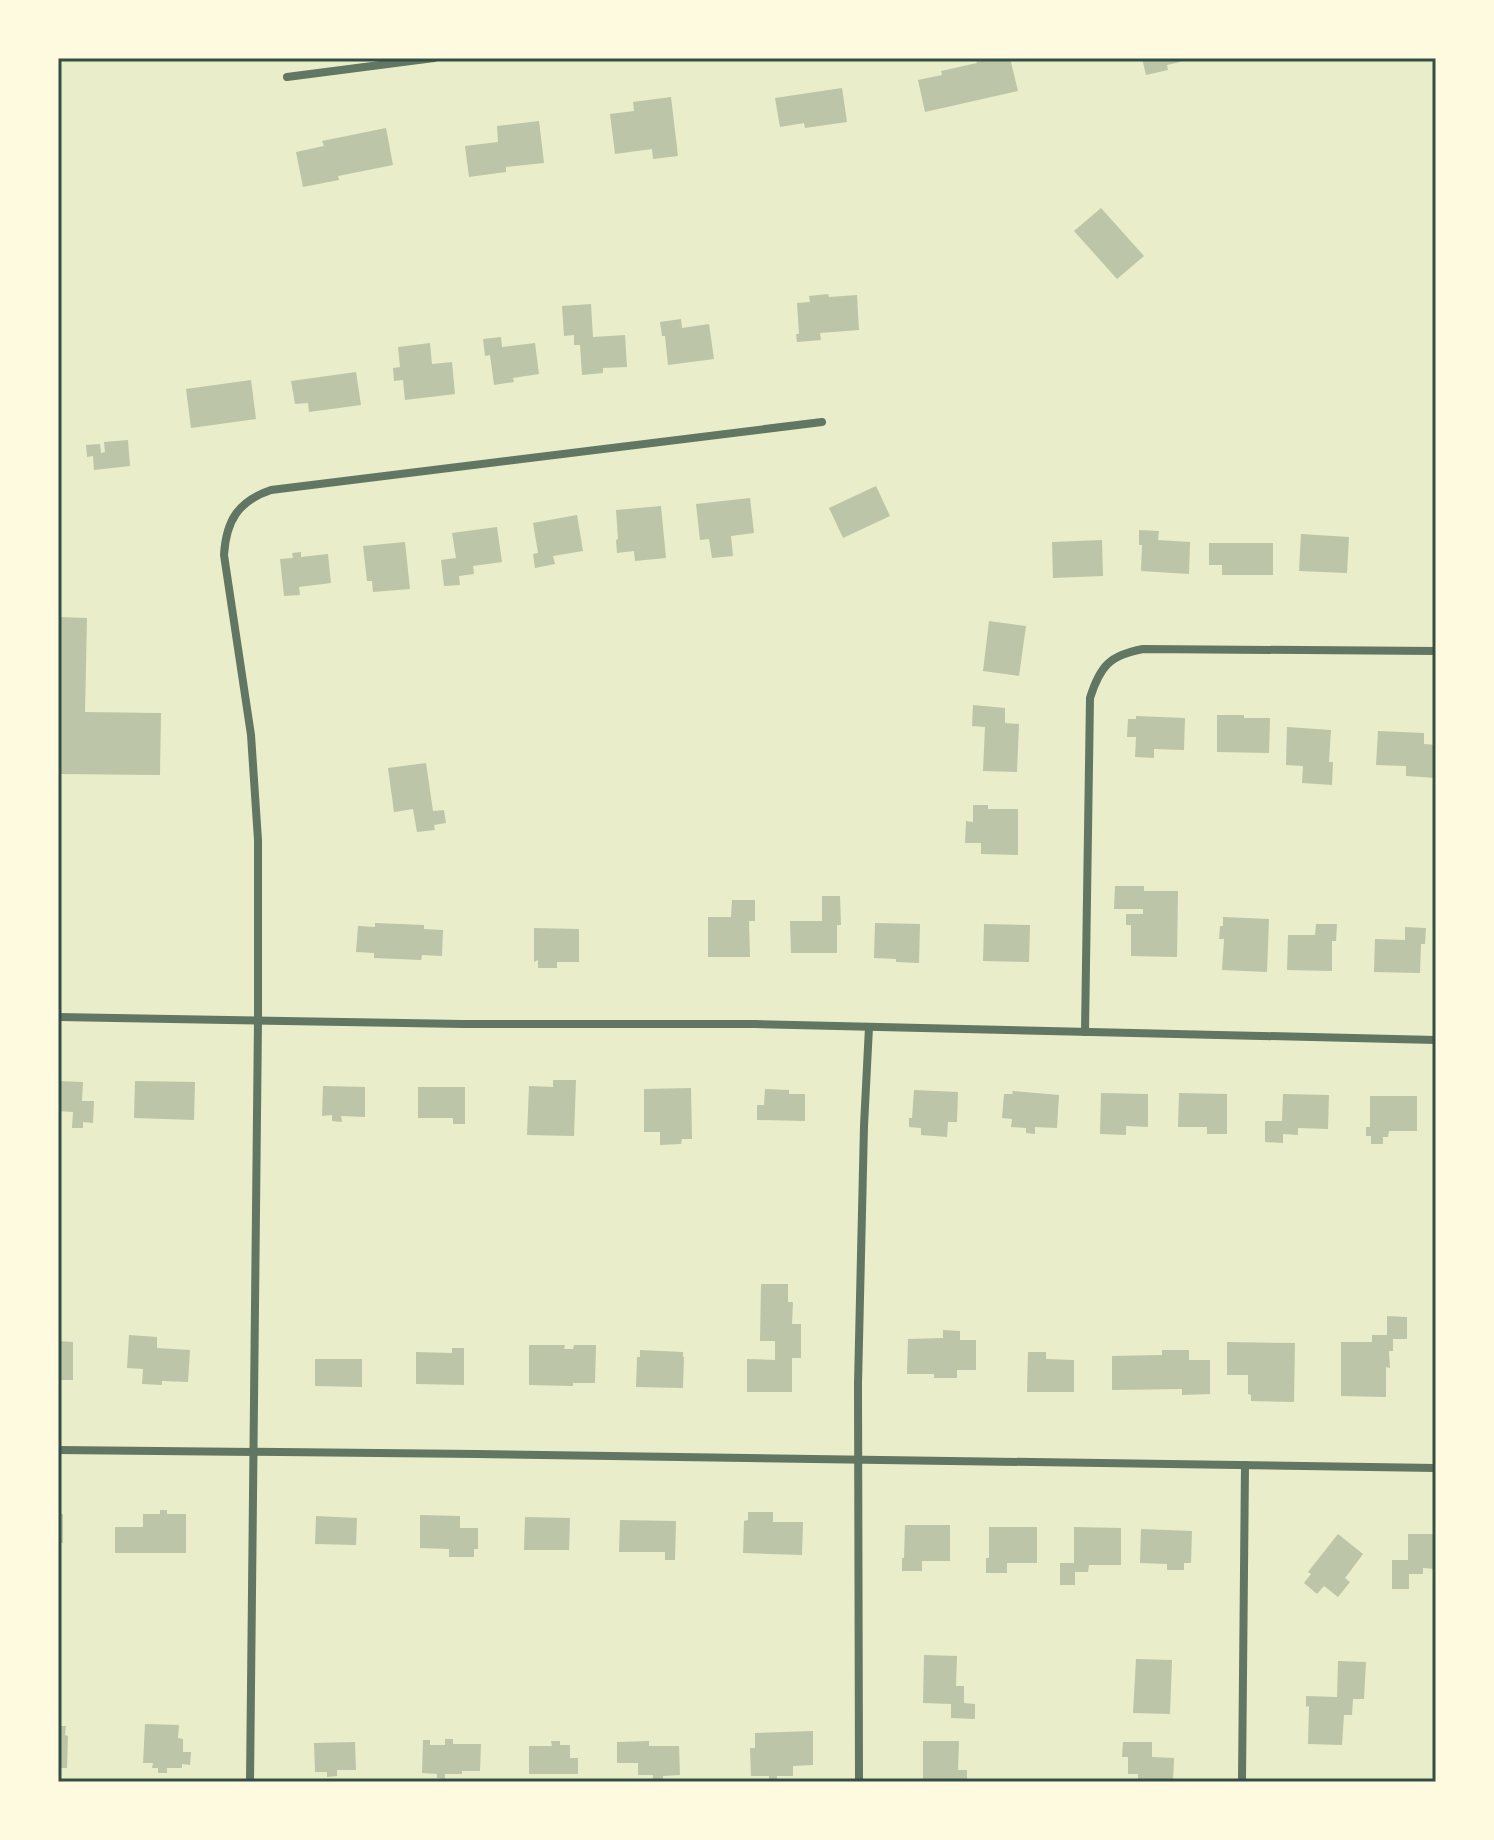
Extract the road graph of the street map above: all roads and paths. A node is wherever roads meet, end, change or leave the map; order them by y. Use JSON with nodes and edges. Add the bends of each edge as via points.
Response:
{"nodes":[{"id":1,"x":434,"y":58,"type":"edge"},
{"id":2,"x":287,"y":77,"type":"dead end"},
{"id":3,"x":822,"y":422,"type":"dead end"},
{"id":4,"x":1436,"y":651,"type":"edge"},
{"id":5,"x":58,"y":1017,"type":"edge"},
{"id":6,"x":258,"y":1020,"type":"junction"},
{"id":7,"x":869,"y":1027,"type":"junction"},
{"id":8,"x":1085,"y":1032,"type":"junction"},
{"id":9,"x":1436,"y":1040,"type":"edge"},
{"id":10,"x":58,"y":1450,"type":"edge"},
{"id":11,"x":254,"y":1452,"type":"junction"},
{"id":12,"x":858,"y":1459,"type":"junction"},
{"id":13,"x":1245,"y":1465,"type":"junction"},
{"id":14,"x":1436,"y":1468,"type":"edge"},
{"id":15,"x":250,"y":1782,"type":"edge"},
{"id":16,"x":859,"y":1782,"type":"edge"},
{"id":17,"x":1242,"y":1782,"type":"edge"}],
"edges":[{"from":1,"to":2,"type":"street"},
{"from":3,"to":6,"type":"street","via":[[271,490],[244,504],[225,536],[225,563],[251,735],[258,840]]},
{"from":4,"to":8,"type":"street","via":[[1143,649],[1110,661],[1096,678],[1090,698]]},
{"from":5,"to":6,"type":"street"},
{"from":6,"to":7,"type":"street"},
{"from":6,"to":11,"type":"street"},
{"from":7,"to":8,"type":"street"},
{"from":7,"to":12,"type":"street"},
{"from":8,"to":9,"type":"street"},
{"from":10,"to":11,"type":"street"},
{"from":11,"to":12,"type":"street"},
{"from":11,"to":15,"type":"street"},
{"from":12,"to":13,"type":"street"},
{"from":12,"to":16,"type":"street"},
{"from":13,"to":14,"type":"street"},
{"from":13,"to":17,"type":"street"}]}
